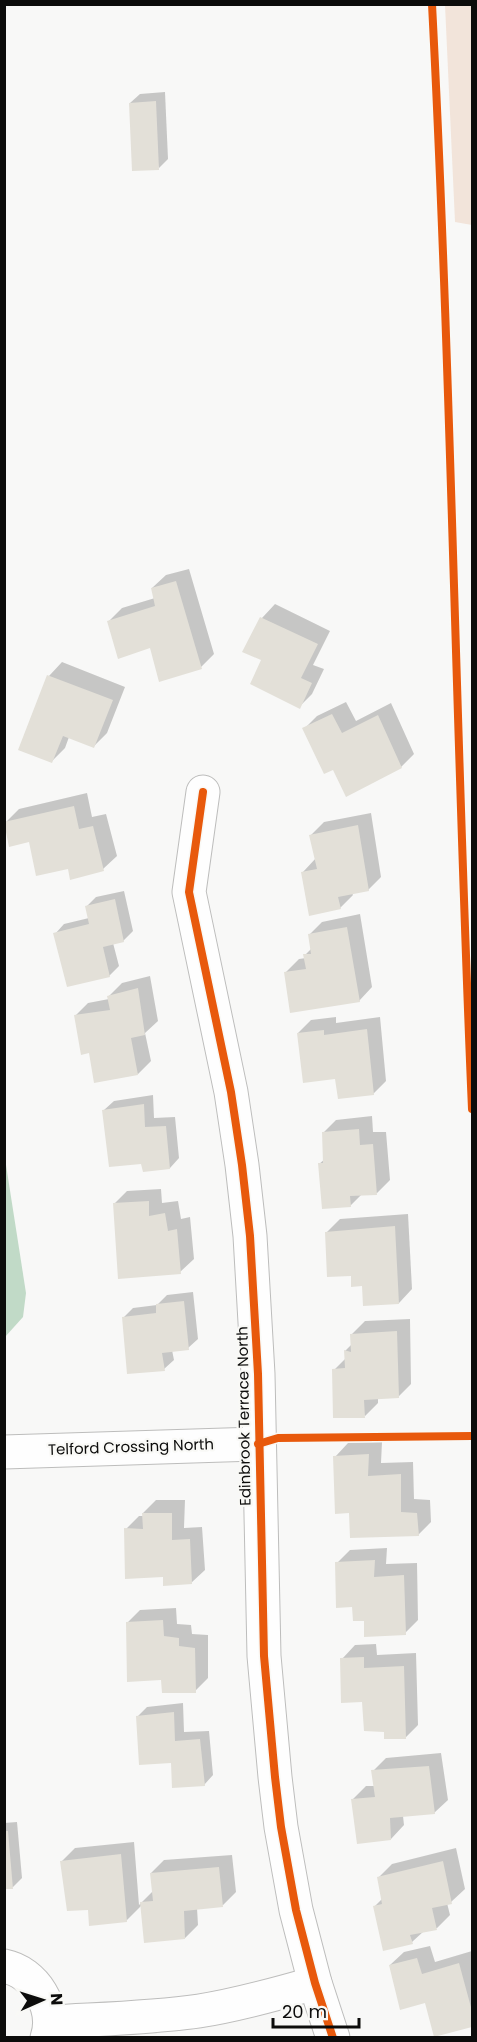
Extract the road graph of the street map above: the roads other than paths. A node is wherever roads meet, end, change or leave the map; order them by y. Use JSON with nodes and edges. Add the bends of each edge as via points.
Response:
{"nodes":[{"id":1,"x":203,"y":792,"type":"dead end"},
{"id":2,"x":258,"y":1444,"type":"junction"},
{"id":3,"x":4,"y":1452,"type":"edge"},
{"id":4,"x":4,"y":1966,"type":"edge"},
{"id":5,"x":315,"y":1983,"type":"junction"},
{"id":6,"x":49,"y":2030,"type":"edge"},
{"id":7,"x":333,"y":2037,"type":"edge"}],
"edges":[{"from":1,"to":2,"type":"street","name":"Edinbrook Terrace North","via":[[189,892],[243,1165],[254,1300]]},
{"from":2,"to":3,"type":"street","name":"Telford Crossing North"},
{"from":2,"to":5,"type":"street","name":"Edinbrook Terrace North","via":[[264,1656],[275,1777],[296,1910]]},
{"from":4,"to":6,"type":"street","via":[[30,1978],[42,1994]]},
{"from":5,"to":6,"type":"street","via":[[201,2011]]},
{"from":5,"to":7,"type":"street","name":"Edinbrook Terrace North"}]}
